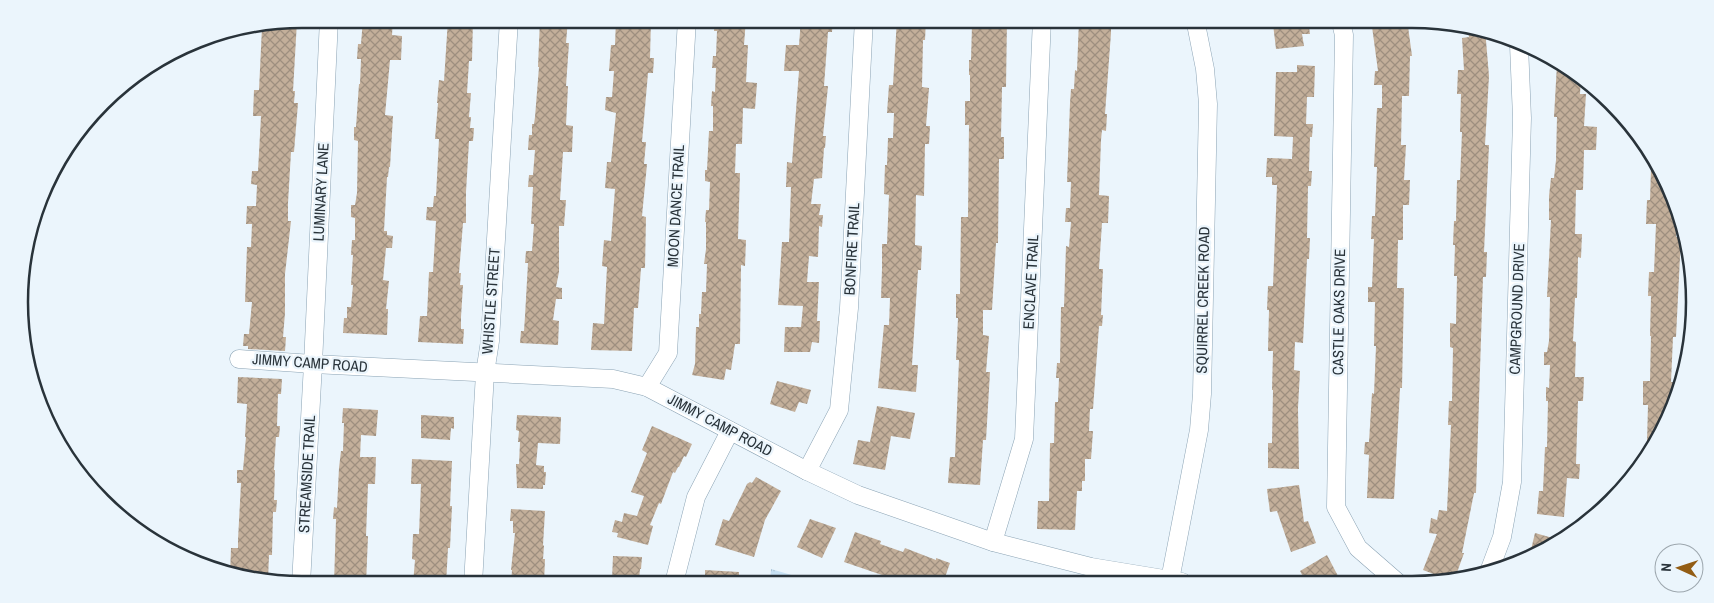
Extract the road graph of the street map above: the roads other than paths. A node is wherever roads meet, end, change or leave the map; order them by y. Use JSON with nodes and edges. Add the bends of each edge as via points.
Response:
{"nodes":[{"id":1,"x":328,"y":28,"type":"edge"},
{"id":2,"x":508,"y":28,"type":"edge"},
{"id":3,"x":686,"y":28,"type":"edge"},
{"id":4,"x":864,"y":28,"type":"edge"},
{"id":5,"x":1042,"y":28,"type":"edge"},
{"id":6,"x":1197,"y":28,"type":"edge"},
{"id":7,"x":1342,"y":28,"type":"edge"},
{"id":8,"x":1519,"y":49,"type":"edge"},
{"id":9,"x":239,"y":358,"type":"dead end"},
{"id":10,"x":313,"y":364,"type":"junction"},
{"id":11,"x":485,"y":373,"type":"junction"},
{"id":12,"x":647,"y":387,"type":"junction"},
{"id":13,"x":730,"y":430,"type":"junction"},
{"id":14,"x":807,"y":471,"type":"junction"},
{"id":15,"x":993,"y":542,"type":"junction"},
{"id":16,"x":1492,"y":563,"type":"edge"},
{"id":17,"x":301,"y":576,"type":"edge"},
{"id":18,"x":473,"y":576,"type":"edge"},
{"id":19,"x":676,"y":576,"type":"edge"},
{"id":20,"x":1148,"y":576,"type":"edge"},
{"id":21,"x":1177,"y":576,"type":"edge"},
{"id":22,"x":1390,"y":576,"type":"edge"}],
"edges":[{"from":1,"to":10,"type":"street","name":"LUMINARY LANE"},
{"from":2,"to":11,"type":"street","name":"WHISTLE STREET","via":[[490,341]]},
{"from":3,"to":12,"type":"street","name":"MOON DANCE TRAIL","via":[[668,353]]},
{"from":4,"to":14,"type":"street","name":"BONFIRE TRAIL","via":[[849,308],[839,410]]},
{"from":5,"to":15,"type":"street","name":"ENCLAVE TRAIL","via":[[1024,439]]},
{"from":6,"to":21,"type":"street","name":"SQUIRREL CREEK ROAD","via":[[1208,104],[1202,394]]},
{"from":7,"to":22,"type":"street","name":"CASTLE OAKS DRIVE","via":[[1336,508],[1358,548]]},
{"from":8,"to":16,"type":"street","name":"CAMPGROUND DRIVE","via":[[1522,118],[1512,482],[1502,537]]},
{"from":9,"to":10,"type":"street","name":"JIMMY CAMP ROAD"},
{"from":10,"to":11,"type":"street","name":"JIMMY CAMP ROAD"},
{"from":10,"to":17,"type":"street","name":"STREAMSIDE TRAIL"},
{"from":11,"to":12,"type":"street","name":"JIMMY CAMP ROAD","via":[[613,379]]},
{"from":11,"to":18,"type":"street","name":"WHISTLE STREET"},
{"from":12,"to":13,"type":"street","name":"JIMMY CAMP ROAD"},
{"from":13,"to":14,"type":"street","name":"JIMMY CAMP ROAD"},
{"from":13,"to":19,"type":"street","via":[[696,497]]},
{"from":14,"to":15,"type":"street","name":"JIMMY CAMP ROAD","via":[[858,495]]},
{"from":15,"to":20,"type":"street","name":"JIMMY CAMP ROAD"}]}
